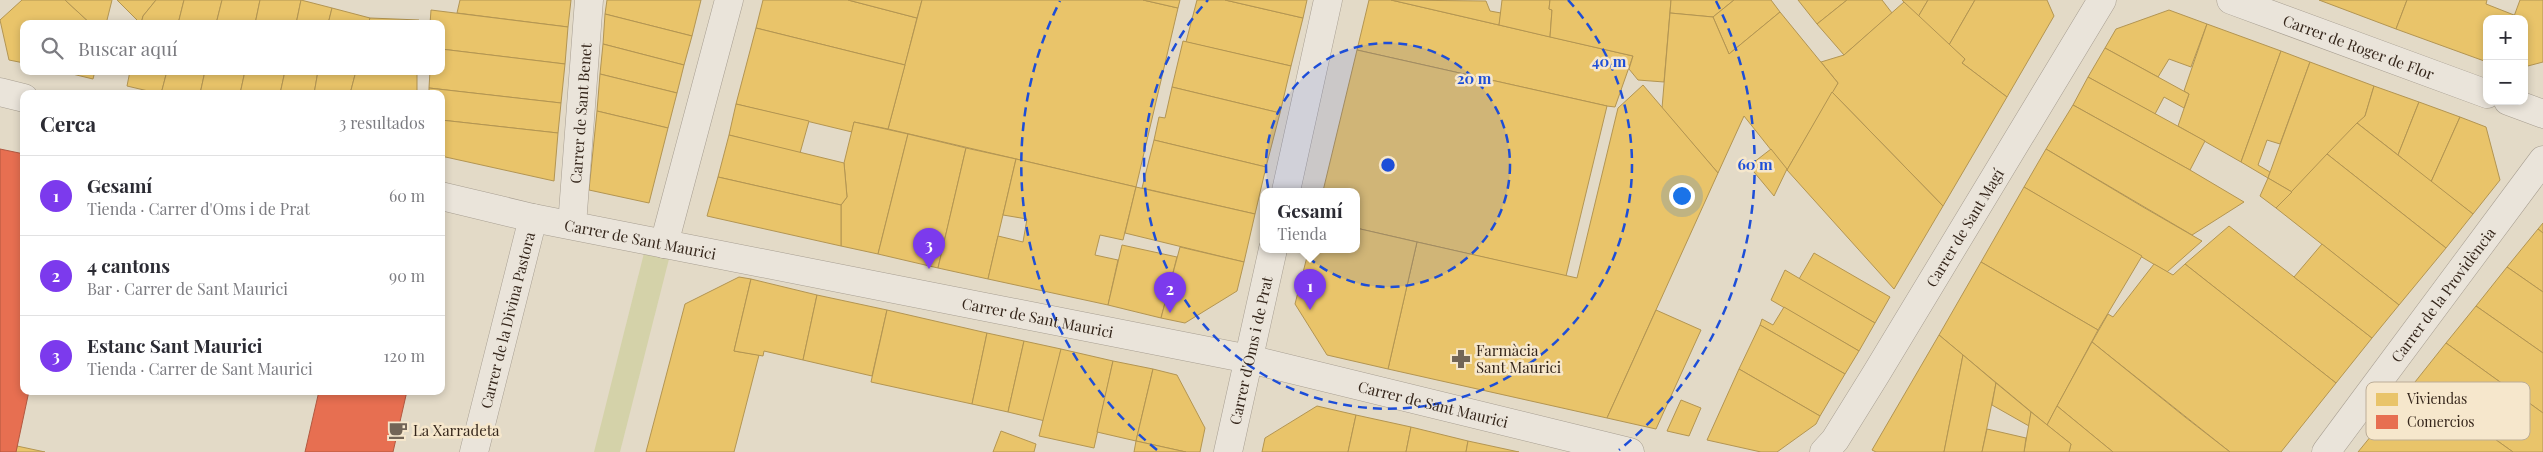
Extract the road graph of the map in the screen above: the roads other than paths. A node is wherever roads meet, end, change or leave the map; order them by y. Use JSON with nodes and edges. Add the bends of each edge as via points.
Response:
{"nodes":[{"id":1,"x":589,"y":0,"type":"edge"},
{"id":2,"x":729,"y":0,"type":"edge"},
{"id":3,"x":1328,"y":0,"type":"edge"},
{"id":4,"x":2102,"y":0,"type":"edge"},
{"id":5,"x":2231,"y":0,"type":"edge"},
{"id":6,"x":0,"y":92,"type":"edge"},
{"id":7,"x":2483,"y":93,"type":"edge"},
{"id":8,"x":20,"y":97,"type":"edge"},
{"id":9,"x":2519,"y":105,"type":"edge"},
{"id":10,"x":2543,"y":114,"type":"edge"},
{"id":11,"x":2543,"y":160,"type":"edge"},
{"id":12,"x":1287,"y":188,"type":"edge"},
{"id":13,"x":445,"y":197,"type":"edge"},
{"id":14,"x":533,"y":218,"type":"junction"},
{"id":15,"x":572,"y":225,"type":"junction"},
{"id":16,"x":664,"y":244,"type":"junction"},
{"id":17,"x":1272,"y":253,"type":"edge"},
{"id":18,"x":1249,"y":359,"type":"junction"},
{"id":19,"x":2378,"y":382,"type":"edge"},
{"id":20,"x":2366,"y":398,"type":"edge"},
{"id":21,"x":474,"y":452,"type":"edge"},
{"id":22,"x":1228,"y":452,"type":"edge"},
{"id":23,"x":1630,"y":452,"type":"edge"},
{"id":24,"x":1824,"y":452,"type":"edge"},
{"id":25,"x":2326,"y":452,"type":"edge"}],
"edges":[{"from":1,"to":15,"type":"street","name":"Carrer de Sant Benet"},
{"from":2,"to":16,"type":"street"},
{"from":3,"to":12,"type":"street"},
{"from":4,"to":24,"type":"street","name":"Carrer de Sant Magí","via":[[1876,374]]},
{"from":5,"to":7,"type":"street","name":"Carrer de Roger de Flor"},
{"from":6,"to":8,"type":"street"},
{"from":9,"to":10,"type":"street"},
{"from":11,"to":19,"type":"street","name":"Carrer de la Providència"},
{"from":13,"to":14,"type":"street","name":"Carrer de Sant Maurici"},
{"from":14,"to":15,"type":"street","name":"Carrer de Sant Maurici"},
{"from":14,"to":21,"type":"street","name":"Carrer de la Divina Pastora"},
{"from":15,"to":16,"type":"street","name":"Carrer de Sant Maurici"},
{"from":16,"to":18,"type":"street","name":"Carrer de Sant Maurici"},
{"from":17,"to":18,"type":"street","name":"Carrer d'Oms i de Prat"},
{"from":18,"to":22,"type":"street","name":"Carrer d'Oms i de Prat"},
{"from":18,"to":23,"type":"street","name":"Carrer de Sant Maurici"},
{"from":20,"to":25,"type":"street","name":"Carrer de la Providència"}]}
